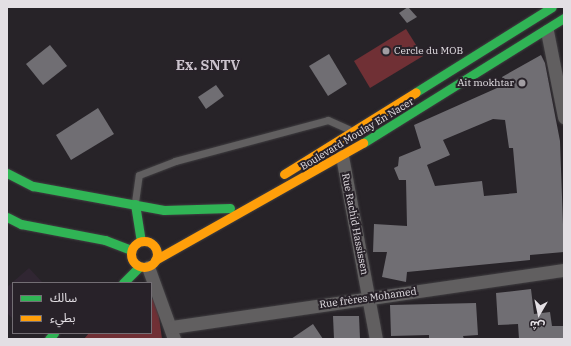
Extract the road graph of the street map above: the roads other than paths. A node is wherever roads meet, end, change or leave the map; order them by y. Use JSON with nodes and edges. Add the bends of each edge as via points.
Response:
{"nodes":[{"id":1,"x":552,"y":7,"type":"edge"},
{"id":2,"x":564,"y":18,"type":"edge"},
{"id":3,"x":546,"y":31,"type":"junction"},
{"id":4,"x":563,"y":103,"type":"edge"},
{"id":5,"x":564,"y":117,"type":"edge"},
{"id":6,"x":352,"y":131,"type":"junction"},
{"id":7,"x":342,"y":156,"type":"junction"},
{"id":8,"x":7,"y":173,"type":"edge"},
{"id":9,"x":135,"y":204,"type":"junction"},
{"id":10,"x":230,"y":208,"type":"junction"},
{"id":11,"x":7,"y":218,"type":"edge"},
{"id":12,"x":141,"y":241,"type":"junction"},
{"id":13,"x":156,"y":248,"type":"junction"},
{"id":14,"x":131,"y":250,"type":"junction"},
{"id":15,"x":148,"y":265,"type":"junction"},
{"id":16,"x":564,"y":270,"type":"edge"},
{"id":17,"x":124,"y":282,"type":"edge"},
{"id":18,"x":369,"y":297,"type":"junction"},
{"id":19,"x":173,"y":333,"type":"edge"},
{"id":20,"x":376,"y":339,"type":"edge"}],
"edges":[{"from":1,"to":6,"type":"main road","name":"Boulevard Moulay En Nacer"},
{"from":2,"to":3,"type":"main road","name":"Boulevard Moulay En Nacer"},
{"from":3,"to":4,"type":"street"},
{"from":3,"to":7,"type":"main road","name":"Boulevard Moulay En Nacer"},
{"from":4,"to":5,"type":"street"},
{"from":6,"to":9,"type":"lane","via":[[328,120],[175,161],[139,175]]},
{"from":6,"to":10,"type":"main road","name":"Boulevard Moulay En Nacer"},
{"from":7,"to":15,"type":"main road","name":"Boulevard Moulay En Nacer"},
{"from":7,"to":18,"type":"street","name":"Rue Rachid Hassissen"},
{"from":8,"to":9,"type":"main road","via":[[33,186]]},
{"from":9,"to":10,"type":"main road","via":[[164,210]]},
{"from":9,"to":12,"type":"main road"},
{"from":10,"to":13,"type":"main road","name":"Boulevard Moulay En Nacer"},
{"from":11,"to":14,"type":"main road","via":[[21,224],[104,240]]},
{"from":12,"to":13,"type":"main road","via":[[150,242]]},
{"from":12,"to":14,"type":"main road"},
{"from":13,"to":15,"type":"main road"},
{"from":14,"to":15,"type":"main road","via":[[132,261]]},
{"from":15,"to":17,"type":"main road","name":"Boulevard Moulay En Nacer"},
{"from":15,"to":19,"type":"street"},
{"from":16,"to":18,"type":"street","name":"Rue frères Mohamed"},
{"from":18,"to":19,"type":"street","name":"Rue frères Mohamed"},
{"from":18,"to":20,"type":"street","name":"Rue Rachid Hassissen"}]}
